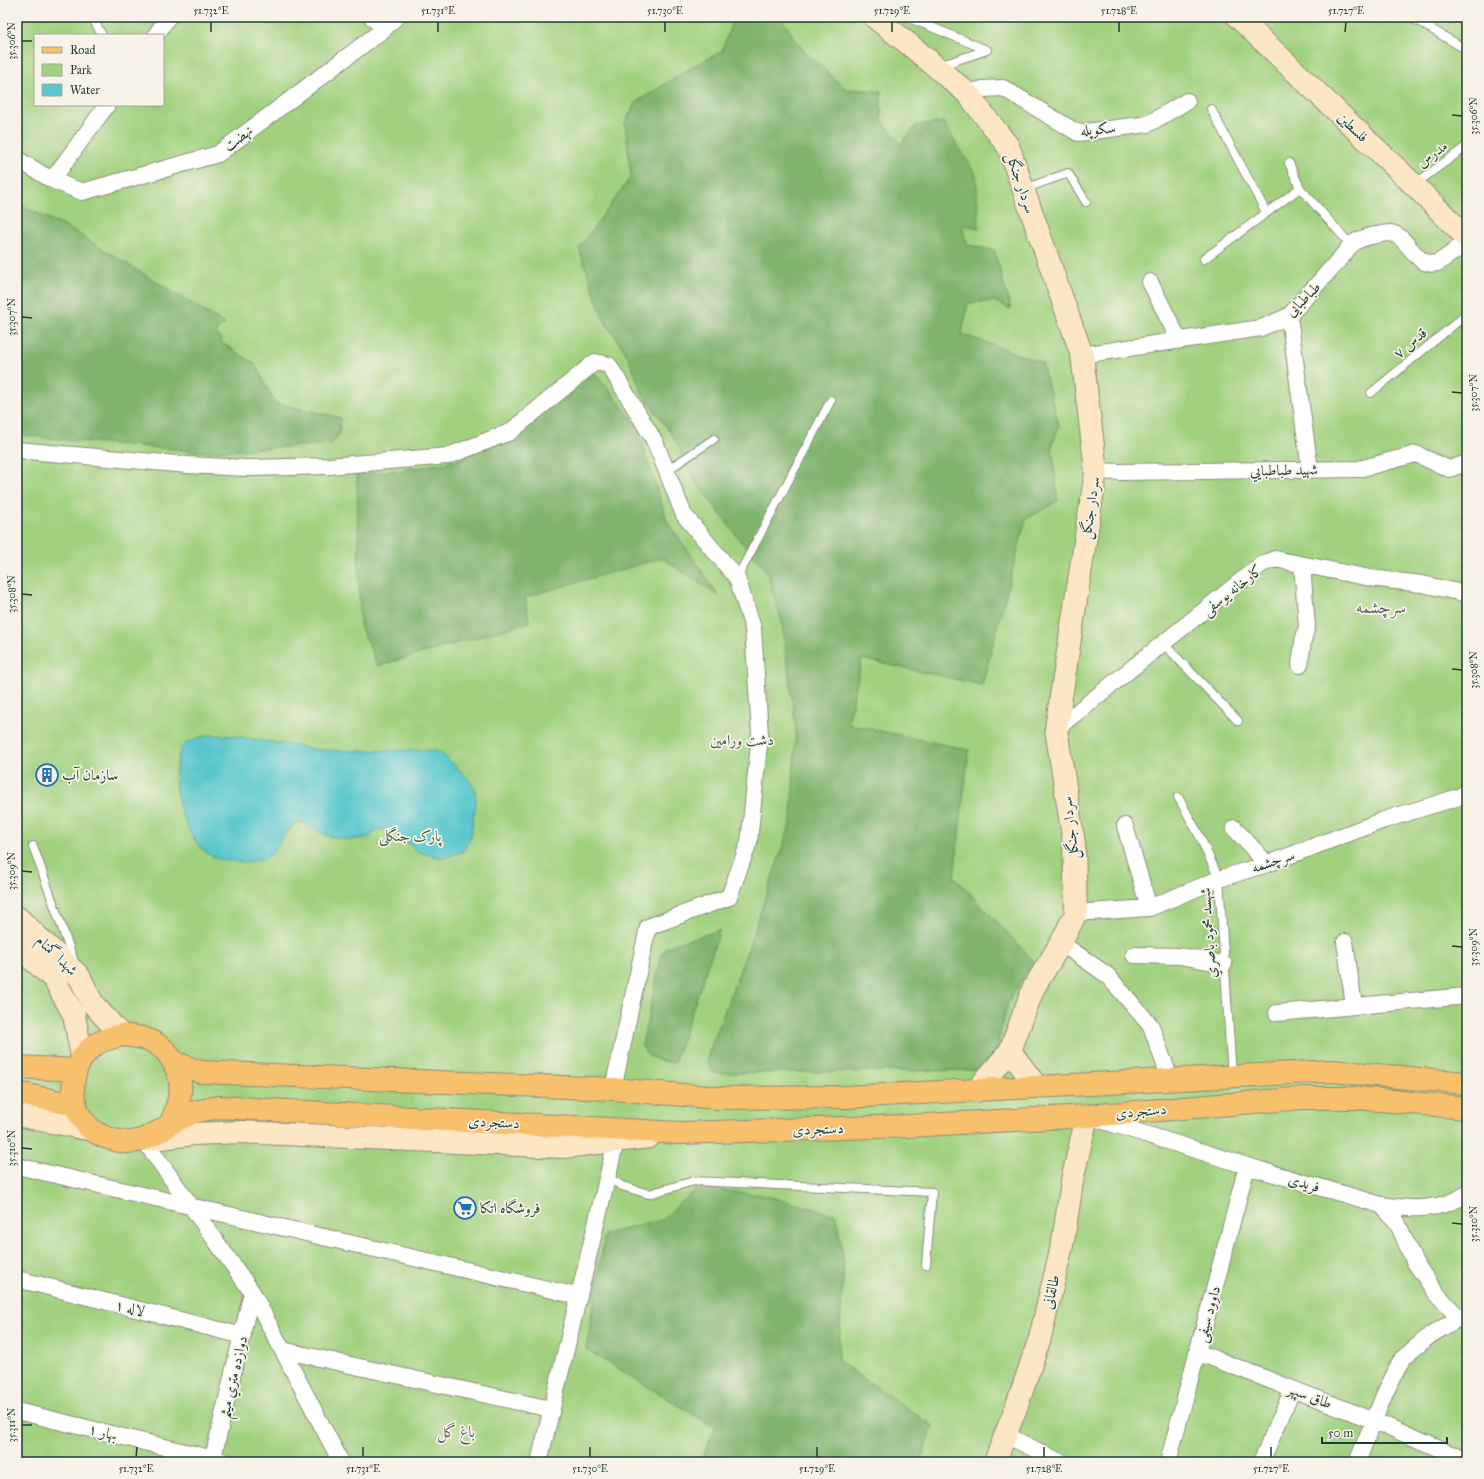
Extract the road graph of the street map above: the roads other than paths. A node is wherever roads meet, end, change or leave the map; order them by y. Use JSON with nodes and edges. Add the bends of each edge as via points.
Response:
{"nodes":[{"id":1,"x":92,"y":17,"type":"edge"},
{"id":2,"x":168,"y":17,"type":"edge"},
{"id":3,"x":372,"y":17,"type":"edge"},
{"id":4,"x":396,"y":17,"type":"edge"},
{"id":5,"x":874,"y":17,"type":"edge"},
{"id":6,"x":907,"y":17,"type":"edge"},
{"id":7,"x":1411,"y":17,"type":"edge"},
{"id":8,"x":1243,"y":19,"type":"edge"},
{"id":9,"x":384,"y":29,"type":"junction"},
{"id":10,"x":101,"y":34,"type":"edge"},
{"id":11,"x":157,"y":34,"type":"edge"},
{"id":12,"x":1467,"y":50,"type":"edge"},
{"id":13,"x":936,"y":67,"type":"junction"},
{"id":14,"x":967,"y":93,"type":"junction"},
{"id":15,"x":1187,"y":101,"type":"dead end"},
{"id":16,"x":106,"y":106,"type":"edge"},
{"id":17,"x":1210,"y":109,"type":"dead end"},
{"id":18,"x":1467,"y":146,"type":"edge"},
{"id":19,"x":17,"y":160,"type":"edge"},
{"id":20,"x":1289,"y":163,"type":"dead end"},
{"id":21,"x":52,"y":180,"type":"junction"},
{"id":22,"x":1414,"y":185,"type":"junction"},
{"id":23,"x":1300,"y":188,"type":"junction"},
{"id":24,"x":1023,"y":189,"type":"junction"},
{"id":25,"x":1086,"y":202,"type":"dead end"},
{"id":26,"x":1266,"y":212,"type":"junction"},
{"id":27,"x":1467,"y":238,"type":"edge"},
{"id":28,"x":1467,"y":242,"type":"edge"},
{"id":29,"x":1350,"y":244,"type":"junction"},
{"id":30,"x":1204,"y":259,"type":"dead end"},
{"id":31,"x":1150,"y":282,"type":"dead end"},
{"id":32,"x":1467,"y":314,"type":"edge"},
{"id":33,"x":1289,"y":316,"type":"junction"},
{"id":34,"x":1179,"y":340,"type":"junction"},
{"id":35,"x":1082,"y":355,"type":"junction"},
{"id":36,"x":1371,"y":393,"type":"dead end"},
{"id":37,"x":831,"y":400,"type":"dead end"},
{"id":38,"x":714,"y":440,"type":"dead end"},
{"id":39,"x":17,"y":450,"type":"edge"},
{"id":40,"x":1467,"y":462,"type":"edge"},
{"id":41,"x":1310,"y":470,"type":"junction"},
{"id":42,"x":666,"y":471,"type":"junction"},
{"id":43,"x":1096,"y":471,"type":"junction"},
{"id":44,"x":1302,"y":565,"type":"junction"},
{"id":45,"x":737,"y":578,"type":"junction"},
{"id":46,"x":1467,"y":594,"type":"edge"},
{"id":47,"x":1164,"y":644,"type":"junction"},
{"id":48,"x":1300,"y":665,"type":"dead end"},
{"id":49,"x":1238,"y":721,"type":"dead end"},
{"id":50,"x":1056,"y":729,"type":"junction"},
{"id":51,"x":1467,"y":792,"type":"edge"},
{"id":52,"x":1178,"y":797,"type":"dead end"},
{"id":53,"x":1125,"y":826,"type":"dead end"},
{"id":54,"x":1234,"y":828,"type":"dead end"},
{"id":55,"x":33,"y":846,"type":"dead end"},
{"id":56,"x":1267,"y":864,"type":"junction"},
{"id":57,"x":1219,"y":879,"type":"junction"},
{"id":58,"x":1149,"y":908,"type":"junction"},
{"id":59,"x":1076,"y":913,"type":"junction"},
{"id":60,"x":17,"y":917,"type":"edge"},
{"id":61,"x":1061,"y":942,"type":"junction"},
{"id":62,"x":1345,"y":942,"type":"dead end"},
{"id":63,"x":17,"y":946,"type":"edge"},
{"id":64,"x":1134,"y":955,"type":"dead end"},
{"id":65,"x":1224,"y":964,"type":"junction"},
{"id":66,"x":80,"y":976,"type":"junction"},
{"id":67,"x":1467,"y":996,"type":"edge"},
{"id":68,"x":1354,"y":1006,"type":"junction"},
{"id":69,"x":1278,"y":1013,"type":"dead end"},
{"id":70,"x":121,"y":1035,"type":"junction"},
{"id":71,"x":1010,"y":1051,"type":"junction"},
{"id":72,"x":174,"y":1062,"type":"junction"},
{"id":73,"x":79,"y":1064,"type":"junction"},
{"id":74,"x":17,"y":1067,"type":"edge"},
{"id":75,"x":1232,"y":1076,"type":"junction"},
{"id":76,"x":1170,"y":1080,"type":"junction"},
{"id":77,"x":1467,"y":1083,"type":"edge"},
{"id":78,"x":1037,"y":1088,"type":"junction"},
{"id":79,"x":613,"y":1089,"type":"junction"},
{"id":80,"x":976,"y":1091,"type":"junction"},
{"id":81,"x":17,"y":1093,"type":"edge"},
{"id":82,"x":76,"y":1105,"type":"junction"},
{"id":83,"x":1467,"y":1108,"type":"edge"},
{"id":84,"x":17,"y":1115,"type":"edge"},
{"id":85,"x":1087,"y":1116,"type":"junction"},
{"id":86,"x":171,"y":1123,"type":"junction"},
{"id":87,"x":92,"y":1130,"type":"junction"},
{"id":88,"x":680,"y":1133,"type":"junction"},
{"id":89,"x":144,"y":1140,"type":"junction"},
{"id":90,"x":616,"y":1141,"type":"junction"},
{"id":91,"x":17,"y":1166,"type":"edge"},
{"id":92,"x":1248,"y":1166,"type":"junction"},
{"id":93,"x":606,"y":1176,"type":"junction"},
{"id":94,"x":1467,"y":1194,"type":"edge"},
{"id":95,"x":1381,"y":1205,"type":"junction"},
{"id":96,"x":192,"y":1207,"type":"junction"},
{"id":97,"x":926,"y":1265,"type":"dead end"},
{"id":98,"x":17,"y":1279,"type":"edge"},
{"id":99,"x":252,"y":1292,"type":"junction"},
{"id":100,"x":578,"y":1296,"type":"junction"},
{"id":101,"x":1463,"y":1321,"type":"edge"},
{"id":102,"x":243,"y":1336,"type":"junction"},
{"id":103,"x":282,"y":1350,"type":"junction"},
{"id":104,"x":1197,"y":1352,"type":"junction"},
{"id":105,"x":1292,"y":1389,"type":"junction"},
{"id":106,"x":551,"y":1409,"type":"junction"},
{"id":107,"x":17,"y":1411,"type":"edge"},
{"id":108,"x":1375,"y":1420,"type":"junction"},
{"id":109,"x":1006,"y":1435,"type":"junction"},
{"id":110,"x":217,"y":1461,"type":"edge"},
{"id":111,"x":1467,"y":1461,"type":"edge"},
{"id":112,"x":341,"y":1462,"type":"edge"},
{"id":113,"x":539,"y":1462,"type":"edge"},
{"id":114,"x":995,"y":1462,"type":"edge"},
{"id":115,"x":1060,"y":1462,"type":"edge"},
{"id":116,"x":1168,"y":1462,"type":"edge"},
{"id":117,"x":1261,"y":1462,"type":"edge"},
{"id":118,"x":1357,"y":1462,"type":"edge"}],
"edges":[{"from":1,"to":10,"type":"lane"},
{"from":2,"to":11,"type":"street"},
{"from":3,"to":9,"type":"street"},
{"from":4,"to":9,"type":"street","name":"نهضت"},
{"from":5,"to":13,"type":"street","name":"سردار جنگل"},
{"from":6,"to":13,"type":"lane","via":[[987,50]]},
{"from":7,"to":12,"type":"lane"},
{"from":8,"to":22,"type":"street","name":"فلسطین"},
{"from":9,"to":21,"type":"street","name":"نهضت","via":[[218,154],[82,192]]},
{"from":13,"to":14,"type":"street","name":"سردار جنگل"},
{"from":14,"to":15,"type":"street","name":"سکوپله","via":[[1004,88],[1078,133],[1148,124]]},
{"from":14,"to":24,"type":"street","name":"سردار جنگل","via":[[1008,146]]},
{"from":16,"to":21,"type":"street"},
{"from":17,"to":26,"type":"lane"},
{"from":18,"to":22,"type":"lane","name":"مدرس"},
{"from":19,"to":21,"type":"street","name":"نهضت"},
{"from":20,"to":23,"type":"lane"},
{"from":22,"to":27,"type":"street","name":"فلسطین"},
{"from":23,"to":26,"type":"lane"},
{"from":23,"to":29,"type":"lane"},
{"from":24,"to":25,"type":"lane","via":[[1068,173]]},
{"from":24,"to":35,"type":"street","name":"سردار جنگل"},
{"from":26,"to":30,"type":"lane"},
{"from":28,"to":29,"type":"street","via":[[1436,263],[1419,259],[1400,238],[1390,233]]},
{"from":29,"to":33,"type":"street","name":"طباطبایی"},
{"from":31,"to":34,"type":"street"},
{"from":32,"to":36,"type":"lane","name":"قدس ۷"},
{"from":33,"to":34,"type":"street","name":"طباطبایی","via":[[1260,328]]},
{"from":33,"to":41,"type":"street"},
{"from":34,"to":35,"type":"street","name":"طباطبایی"},
{"from":35,"to":43,"type":"street","name":"سردار جنگل"},
{"from":37,"to":45,"type":"lane"},
{"from":38,"to":42,"type":"lane"},
{"from":39,"to":42,"type":"street","via":[[246,468],[329,466],[448,456],[510,432],[595,362],[609,365],[655,442]]},
{"from":40,"to":41,"type":"street","name":"شهيد طباطبايي","via":[[1450,469],[1416,454],[1359,469]]},
{"from":41,"to":43,"type":"street","name":"شهيد طباطبايي"},
{"from":42,"to":45,"type":"street","via":[[684,515]]},
{"from":43,"to":50,"type":"street","name":"سردار جنگل"},
{"from":44,"to":46,"type":"street","name":"کارخانه یوسفی","via":[[1370,578],[1422,584]]},
{"from":44,"to":47,"type":"street","name":"کارخانه یوسفی","via":[[1275,560],[1262,564]]},
{"from":44,"to":48,"type":"street","via":[[1307,626]]},
{"from":45,"to":79,"type":"street","via":[[753,628],[760,734],[749,842],[729,897],[648,927]]},
{"from":47,"to":49,"type":"lane"},
{"from":47,"to":50,"type":"street","name":"کارخانه یوسفی"},
{"from":50,"to":59,"type":"street","name":"سردار جنگل","via":[[1074,843]]},
{"from":51,"to":56,"type":"street","name":"سرچشمه"},
{"from":52,"to":57,"type":"lane","name":"شهسد محمود باصري"},
{"from":53,"to":58,"type":"street"},
{"from":54,"to":56,"type":"street"},
{"from":55,"to":66,"type":"lane"},
{"from":56,"to":57,"type":"street","name":"سرچشمه"},
{"from":57,"to":58,"type":"street","name":"سرچشمه"},
{"from":57,"to":65,"type":"lane","name":"شهسد محمود باصري"},
{"from":58,"to":59,"type":"street","name":"سرچشمه"},
{"from":59,"to":61,"type":"street","name":"سردار جنگل"},
{"from":60,"to":66,"type":"street","name":"شهدا گمنام"},
{"from":61,"to":71,"type":"street","name":"سردار جنگل","via":[[1033,989]]},
{"from":61,"to":76,"type":"street","via":[[1108,975],[1151,1026]]},
{"from":62,"to":68,"type":"street"},
{"from":63,"to":73,"type":"street","name":"شهدا گمنام","via":[[54,979],[74,1015]]},
{"from":64,"to":65,"type":"street","via":[[1180,956]]},
{"from":65,"to":75,"type":"lane","name":"شهسد محمود باصري"},
{"from":66,"to":70,"type":"street","name":"شهدا گمنام","via":[[93,1004]]},
{"from":67,"to":68,"type":"street"},
{"from":68,"to":69,"type":"street"},
{"from":70,"to":72,"type":"main road","via":[[151,1041],[164,1050]]},
{"from":70,"to":73,"type":"main road","via":[[106,1039],[93,1047]]},
{"from":71,"to":78,"type":"street"},
{"from":71,"to":80,"type":"street"},
{"from":72,"to":79,"type":"main road","name":"دستجردی","via":[[201,1072]]},
{"from":72,"to":86,"type":"main road","via":[[180,1087],[179,1100]]},
{"from":73,"to":74,"type":"main road"},
{"from":73,"to":82,"type":"main road","via":[[73,1084]]},
{"from":75,"to":76,"type":"main road","name":"دستجردی"},
{"from":75,"to":77,"type":"main road","name":"دستجردی","via":[[1331,1071]]},
{"from":76,"to":78,"type":"main road","name":"دستجردی"},
{"from":78,"to":80,"type":"main road","name":"دستجردی"},
{"from":79,"to":80,"type":"main road","name":"دستجردی","via":[[719,1098],[846,1097]]},
{"from":81,"to":82,"type":"main road"},
{"from":82,"to":87,"type":"main road","via":[[80,1116]]},
{"from":83,"to":85,"type":"main road","name":"دستجردی","via":[[1358,1098],[1304,1098]]},
{"from":84,"to":87,"type":"street"},
{"from":85,"to":88,"type":"main road","name":"دستجردی","via":[[908,1126]]},
{"from":85,"to":92,"type":"street","name":"فریدی"},
{"from":85,"to":109,"type":"street","name":"طالقانی","via":[[1073,1176],[1063,1240],[1040,1338]]},
{"from":86,"to":88,"type":"main road","name":"دستجردی","via":[[194,1112],[219,1107]]},
{"from":86,"to":89,"type":"main road"},
{"from":87,"to":89,"type":"main road","via":[[108,1139],[126,1142]]},
{"from":88,"to":90,"type":"street"},
{"from":89,"to":90,"type":"street","via":[[241,1132],[564,1147]]},
{"from":89,"to":96,"type":"street"},
{"from":90,"to":93,"type":"street"},
{"from":91,"to":96,"type":"street"},
{"from":92,"to":95,"type":"street","name":"فریدی"},
{"from":92,"to":104,"type":"street","name":"داوود سیفی"},
{"from":93,"to":97,"type":"lane","via":[[622,1186],[649,1194],[694,1181],[932,1192]]},
{"from":93,"to":100,"type":"street"},
{"from":94,"to":95,"type":"street","name":"فریدی","via":[[1458,1200],[1434,1207],[1407,1209]]},
{"from":95,"to":101,"type":"street","via":[[1397,1222],[1414,1261],[1436,1292]]},
{"from":96,"to":99,"type":"street"},
{"from":96,"to":100,"type":"street"},
{"from":98,"to":102,"type":"street","name":"لاله ۱"},
{"from":99,"to":102,"type":"street","name":"دوازده متري میثم"},
{"from":99,"to":103,"type":"street"},
{"from":100,"to":106,"type":"street"},
{"from":101,"to":108,"type":"street","via":[[1429,1336],[1402,1359]]},
{"from":102,"to":110,"type":"street","name":"دوازده متري میثم"},
{"from":103,"to":106,"type":"street"},
{"from":103,"to":112,"type":"street"},
{"from":104,"to":105,"type":"street","name":"طاق سپهر"},
{"from":104,"to":116,"type":"street","name":"داوود سیفی"},
{"from":105,"to":108,"type":"street","name":"طاق سپهر"},
{"from":105,"to":117,"type":"street"},
{"from":106,"to":113,"type":"street"},
{"from":107,"to":110,"type":"street","name":"بهار ۱"},
{"from":108,"to":111,"type":"street","name":"طاق سپهر"},
{"from":108,"to":118,"type":"street"},
{"from":109,"to":114,"type":"street","name":"طالقانی"},
{"from":109,"to":115,"type":"street"}]}
